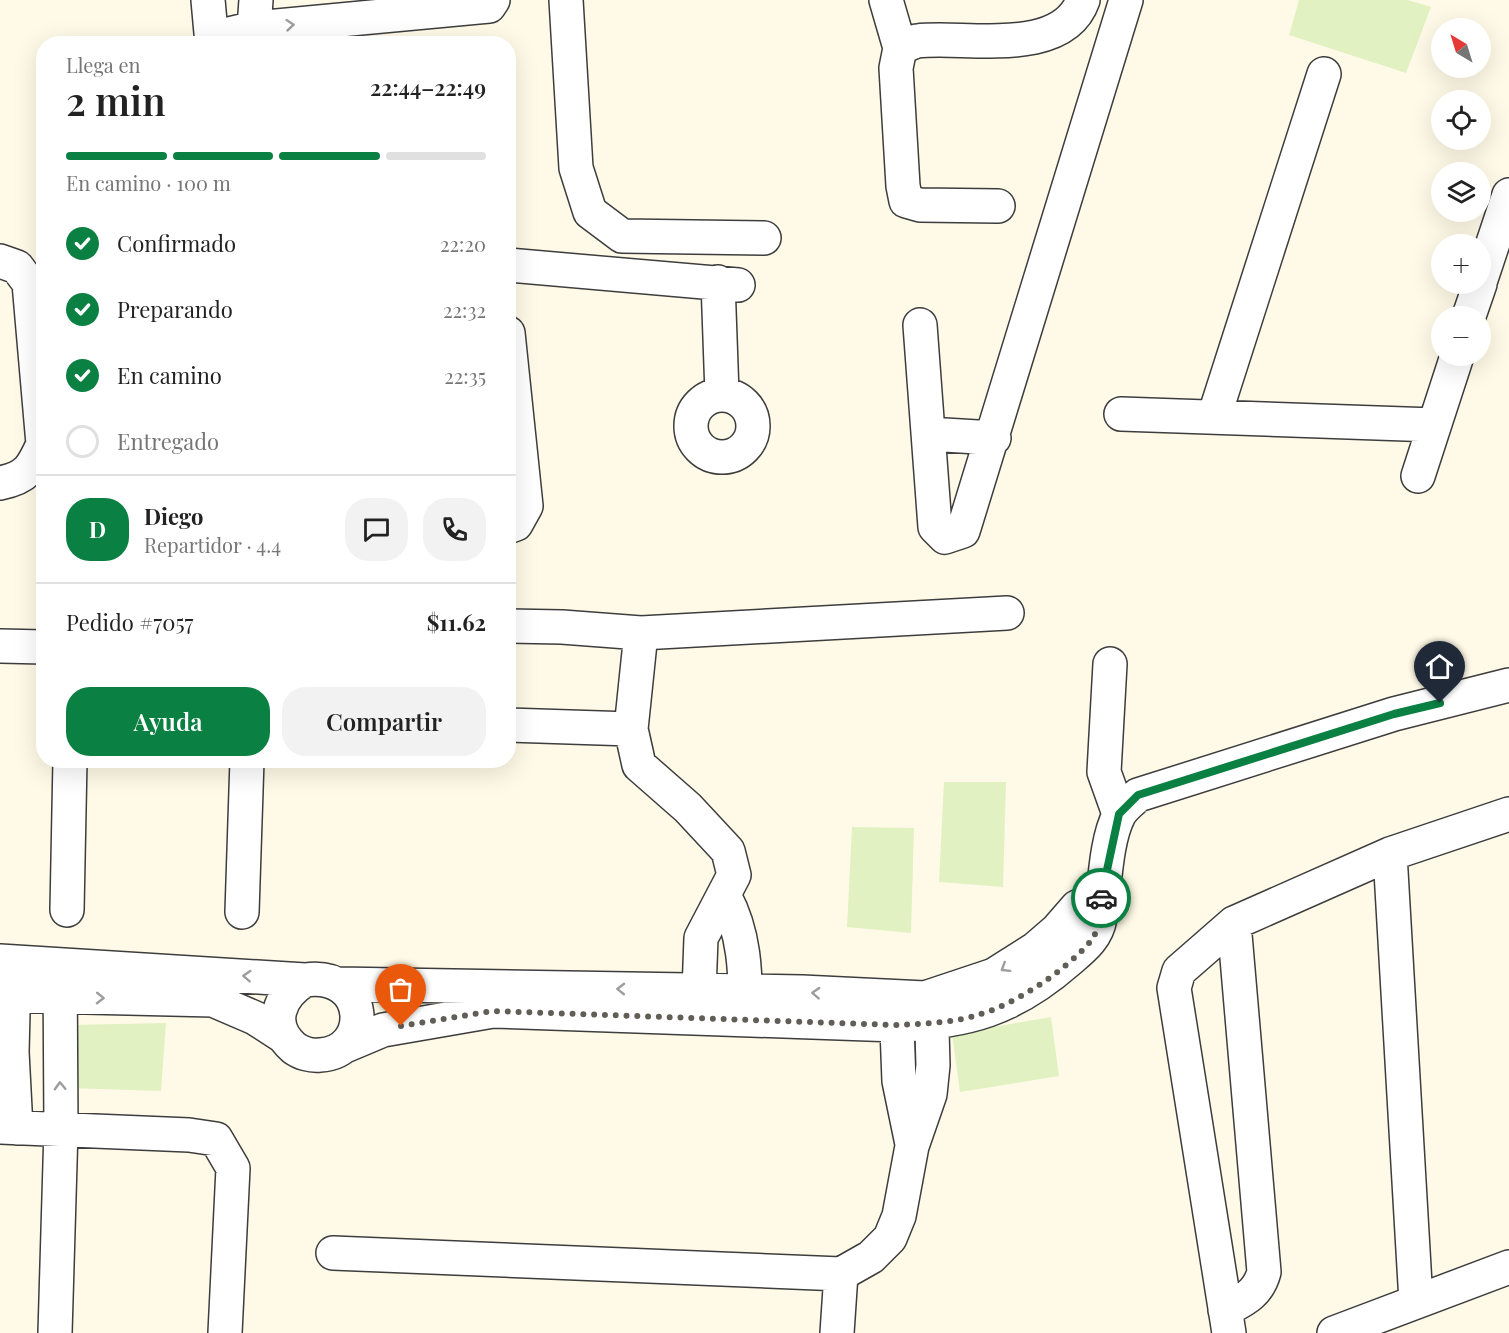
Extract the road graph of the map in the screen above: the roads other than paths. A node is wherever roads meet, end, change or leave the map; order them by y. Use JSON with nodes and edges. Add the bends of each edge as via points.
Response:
{"nodes":[{"id":1,"x":208,"y":0,"type":"edge"},
{"id":2,"x":493,"y":0,"type":"edge"},
{"id":3,"x":566,"y":0,"type":"edge"},
{"id":4,"x":886,"y":0,"type":"edge"},
{"id":5,"x":1083,"y":0,"type":"edge"},
{"id":6,"x":1126,"y":0,"type":"edge"},
{"id":7,"x":255,"y":14,"type":"edge"},
{"id":8,"x":212,"y":36,"type":"edge"},
{"id":9,"x":220,"y":36,"type":"edge"},
{"id":10,"x":900,"y":48,"type":"junction"},
{"id":11,"x":1324,"y":74,"type":"dead end"},
{"id":12,"x":1509,"y":195,"type":"edge"},
{"id":13,"x":998,"y":206,"type":"dead end"},
{"id":14,"x":764,"y":238,"type":"dead end"},
{"id":15,"x":1491,"y":250,"type":"edge"},
{"id":16,"x":0,"y":261,"type":"edge"},
{"id":17,"x":516,"y":266,"type":"edge"},
{"id":18,"x":920,"y":325,"type":"dead end"},
{"id":19,"x":36,"y":364,"type":"edge"},
{"id":20,"x":1453,"y":366,"type":"edge"},
{"id":21,"x":722,"y":394,"type":"dead end"},
{"id":22,"x":516,"y":410,"type":"edge"},
{"id":23,"x":1121,"y":414,"type":"dead end"},
{"id":24,"x":1214,"y":417,"type":"junction"},
{"id":25,"x":1434,"y":425,"type":"junction"},
{"id":26,"x":928,"y":434,"type":"junction"},
{"id":27,"x":994,"y":438,"type":"junction"},
{"id":28,"x":36,"y":460,"type":"edge"},
{"id":29,"x":1418,"y":476,"type":"dead end"},
{"id":30,"x":0,"y":483,"type":"edge"},
{"id":31,"x":516,"y":524,"type":"edge"},
{"id":32,"x":1007,"y":613,"type":"dead end"},
{"id":33,"x":516,"y":626,"type":"edge"},
{"id":34,"x":642,"y":633,"type":"junction"},
{"id":35,"x":0,"y":646,"type":"edge"},
{"id":36,"x":36,"y":647,"type":"edge"},
{"id":37,"x":1110,"y":664,"type":"dead end"},
{"id":38,"x":1509,"y":685,"type":"edge"},
{"id":39,"x":516,"y":725,"type":"edge"},
{"id":40,"x":631,"y":729,"type":"junction"},
{"id":41,"x":70,"y":768,"type":"edge"},
{"id":42,"x":247,"y":768,"type":"edge"},
{"id":43,"x":1119,"y":814,"type":"junction"},
{"id":44,"x":1509,"y":814,"type":"edge"},
{"id":45,"x":1390,"y":854,"type":"junction"},
{"id":46,"x":725,"y":897,"type":"junction"},
{"id":47,"x":67,"y":910,"type":"dead end"},
{"id":48,"x":242,"y":912,"type":"dead end"},
{"id":49,"x":1234,"y":923,"type":"junction"},
{"id":50,"x":1047,"y":959,"type":"junction"},
{"id":51,"x":7,"y":962,"type":"edge"},
{"id":52,"x":60,"y":965,"type":"junction"},
{"id":53,"x":305,"y":980,"type":"junction"},
{"id":54,"x":339,"y":984,"type":"junction"},
{"id":55,"x":965,"y":985,"type":"junction"},
{"id":56,"x":7,"y":996,"type":"edge"},
{"id":57,"x":59,"y":998,"type":"junction"},
{"id":58,"x":700,"y":1004,"type":"junction"},
{"id":59,"x":745,"y":1005,"type":"junction"},
{"id":60,"x":896,"y":1010,"type":"junction"},
{"id":61,"x":931,"y":1010,"type":"junction"},
{"id":62,"x":974,"y":1016,"type":"junction"},
{"id":63,"x":283,"y":1036,"type":"junction"},
{"id":64,"x":345,"y":1046,"type":"junction"},
{"id":65,"x":8,"y":1127,"type":"edge"},
{"id":66,"x":61,"y":1129,"type":"junction"},
{"id":67,"x":912,"y":1146,"type":"junction"},
{"id":68,"x":333,"y":1253,"type":"dead end"},
{"id":69,"x":1509,"y":1267,"type":"edge"},
{"id":70,"x":841,"y":1274,"type":"junction"},
{"id":71,"x":1416,"y":1302,"type":"junction"},
{"id":72,"x":1227,"y":1322,"type":"edge"},
{"id":73,"x":55,"y":1333,"type":"edge"},
{"id":74,"x":225,"y":1333,"type":"edge"},
{"id":75,"x":837,"y":1333,"type":"edge"},
{"id":76,"x":1334,"y":1333,"type":"edge"}],
"edges":[{"from":1,"to":8,"type":"street"},
{"from":7,"to":2,"type":"street","one_way":true,"via":[[489,6]]},
{"from":3,"to":14,"type":"street","via":[[576,168],[590,212],[622,236]]},
{"from":4,"to":10,"type":"street"},
{"from":5,"to":10,"type":"street","via":[[1079,13],[1055,29],[1026,39],[989,43],[916,41]]},
{"from":6,"to":27,"type":"street"},
{"from":7,"to":9,"type":"street"},
{"from":10,"to":13,"type":"street","via":[[896,68],[906,201],[920,205]]},
{"from":11,"to":24,"type":"street"},
{"from":12,"to":15,"type":"street"},
{"from":16,"to":19,"type":"street","via":[[17,267],[29,283]]},
{"from":17,"to":21,"type":"street","via":[[728,283]]},
{"from":18,"to":26,"type":"street"},
{"from":20,"to":25,"type":"street"},
{"from":22,"to":31,"type":"street","via":[[526,506]]},
{"from":23,"to":24,"type":"street"},
{"from":24,"to":25,"type":"street"},
{"from":25,"to":29,"type":"street"},
{"from":26,"to":27,"type":"street"},
{"from":26,"to":27,"type":"street","via":[[935,527],[945,537],[963,531]]},
{"from":28,"to":30,"type":"street","via":[[33,467],[9,482]]},
{"from":32,"to":34,"type":"street"},
{"from":33,"to":34,"type":"street"},
{"from":34,"to":40,"type":"street"},
{"from":35,"to":36,"type":"street"},
{"from":37,"to":43,"type":"street","via":[[1104,772]]},
{"from":38,"to":43,"type":"street","via":[[1394,714],[1138,795]]},
{"from":39,"to":40,"type":"street"},
{"from":40,"to":46,"type":"street","via":[[639,765],[688,808],[728,851],[734,875]]},
{"from":41,"to":47,"type":"street"},
{"from":42,"to":48,"type":"street"},
{"from":43,"to":50,"type":"street","via":[[1101,896],[1100,920],[1091,941]]},
{"from":44,"to":45,"type":"street"},
{"from":45,"to":49,"type":"street"},
{"from":45,"to":71,"type":"street"},
{"from":46,"to":58,"type":"street","via":[[701,938]]},
{"from":46,"to":59,"type":"street","via":[[737,920]]},
{"from":49,"to":72,"type":"street","via":[[1264,1272],[1254,1294]]},
{"from":49,"to":72,"type":"street","via":[[1179,971],[1174,988]]},
{"from":50,"to":55,"type":"street","one_way":true},
{"from":50,"to":62,"type":"street","via":[[1039,985]]},
{"from":51,"to":52,"type":"street"},
{"from":51,"to":56,"type":"street"},
{"from":53,"to":52,"type":"street","one_way":true},
{"from":52,"to":57,"type":"street"},
{"from":53,"to":54,"type":"street","via":[[323,978]]},
{"from":53,"to":63,"type":"street","via":[[290,989],[281,1003],[279,1020]]},
{"from":58,"to":54,"type":"street","one_way":true},
{"from":54,"to":64,"type":"street","via":[[352,996],[357,1013],[355,1031]]},
{"from":55,"to":61,"type":"street"},
{"from":55,"to":62,"type":"street"},
{"from":56,"to":57,"type":"street"},
{"from":56,"to":65,"type":"street","via":[[12,1052]]},
{"from":57,"to":63,"type":"street","one_way":true,"via":[[213,1000],[255,1018]]},
{"from":66,"to":57,"type":"street","one_way":true},
{"from":58,"to":59,"type":"street"},
{"from":58,"to":64,"type":"street","via":[[493,1011],[383,1030]]},
{"from":59,"to":60,"type":"street"},
{"from":60,"to":61,"type":"street"},
{"from":60,"to":67,"type":"street","via":[[899,1081]]},
{"from":61,"to":62,"type":"street"},
{"from":61,"to":67,"type":"street","via":[[930,1094]]},
{"from":63,"to":64,"type":"street","via":[[296,1049],[312,1056],[330,1055]]},
{"from":65,"to":66,"type":"street"},
{"from":66,"to":73,"type":"street"},
{"from":66,"to":74,"type":"street","via":[[216,1139],[233,1168]]},
{"from":67,"to":70,"type":"street","via":[[899,1216],[890,1238],[871,1257]]},
{"from":68,"to":70,"type":"street"},
{"from":69,"to":71,"type":"street"},
{"from":70,"to":75,"type":"street"},
{"from":71,"to":76,"type":"street"}]}
